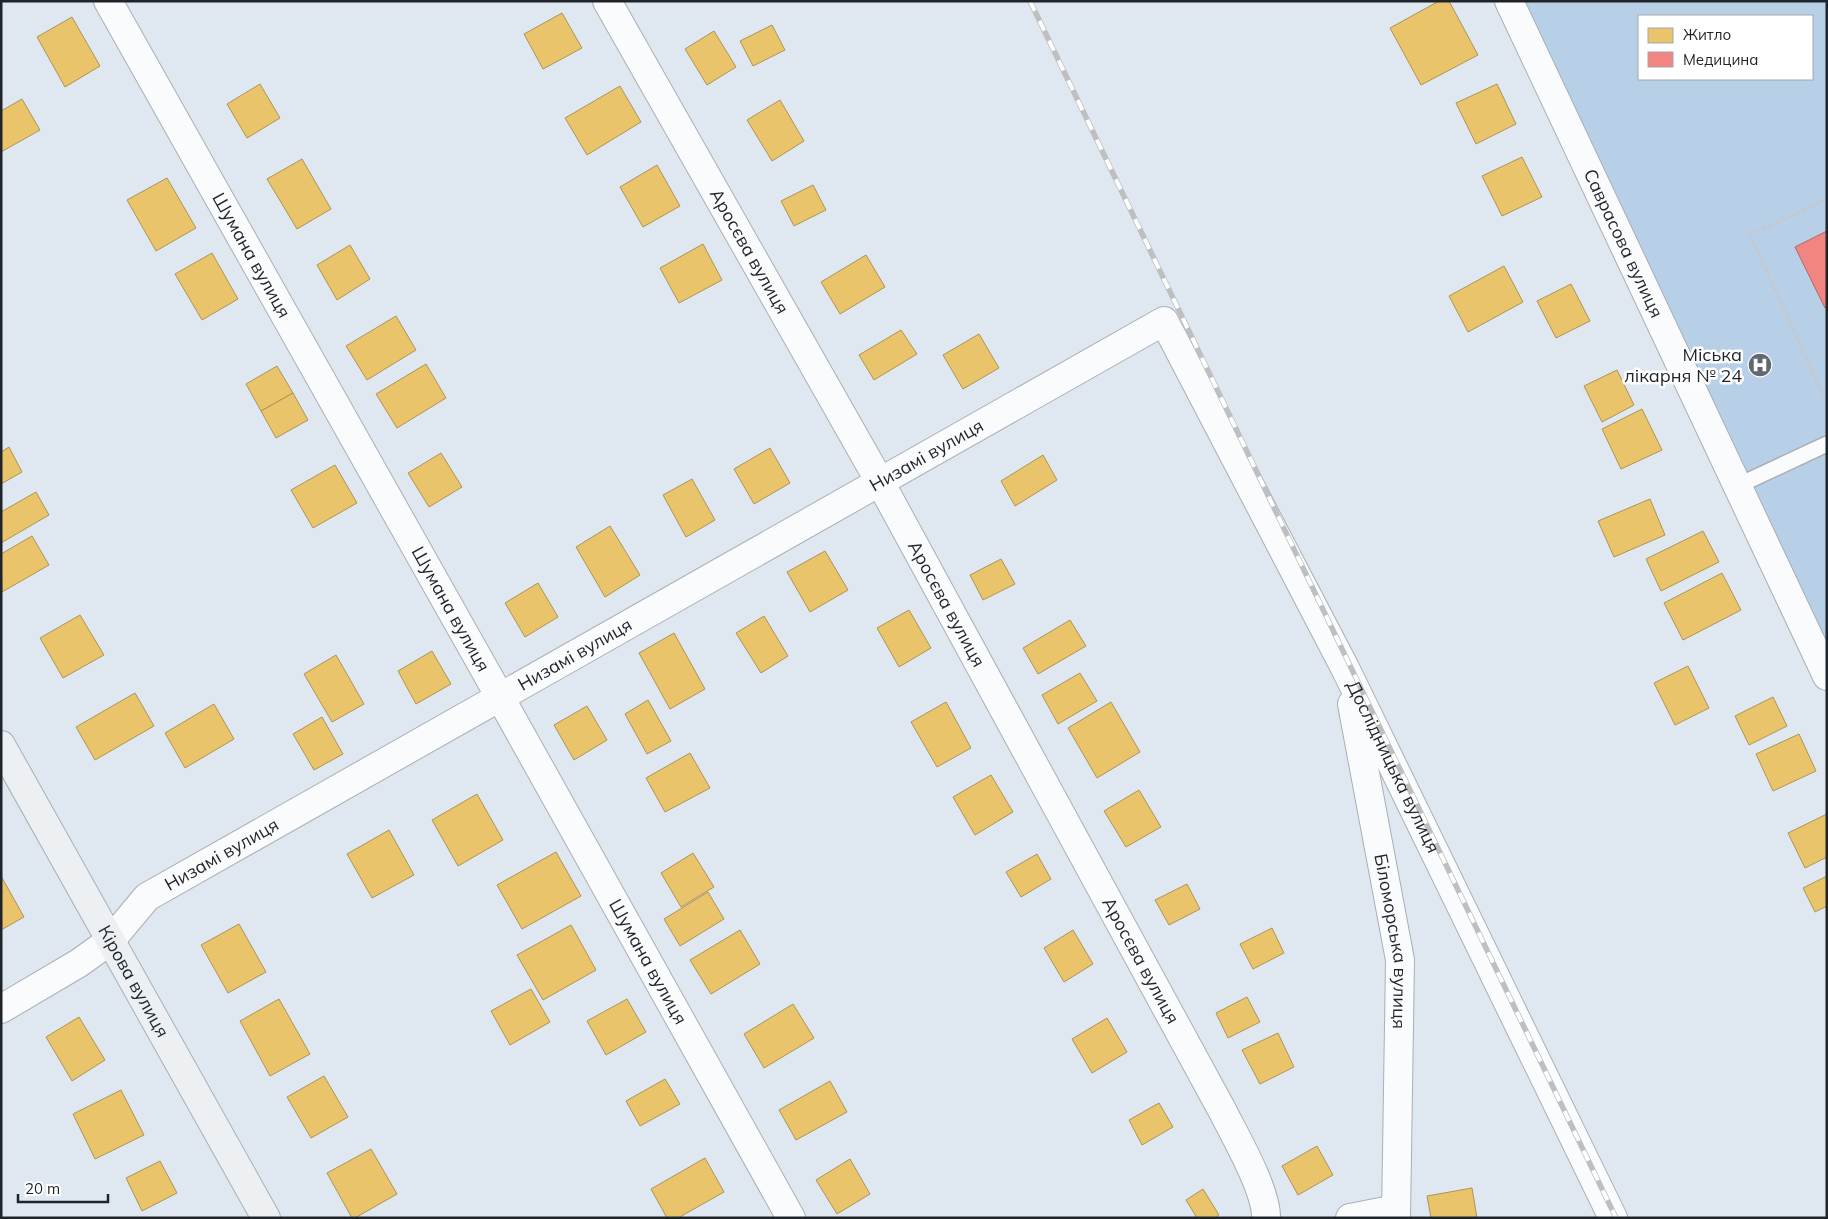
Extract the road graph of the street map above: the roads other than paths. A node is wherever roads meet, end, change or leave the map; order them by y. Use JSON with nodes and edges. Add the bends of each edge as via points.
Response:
{"nodes":[{"id":1,"x":108,"y":1,"type":"edge"},
{"id":2,"x":607,"y":1,"type":"edge"},
{"id":3,"x":1510,"y":1,"type":"edge"},
{"id":4,"x":1164,"y":321,"type":"joint"},
{"id":5,"x":1827,"y":444,"type":"edge"},
{"id":6,"x":880,"y":482,"type":"junction"},
{"id":7,"x":1737,"y":486,"type":"junction"},
{"id":8,"x":1345,"y":668,"type":"junction"},
{"id":9,"x":1827,"y":676,"type":"edge"},
{"id":10,"x":500,"y":697,"type":"junction"},
{"id":11,"x":1,"y":744,"type":"edge"},
{"id":12,"x":110,"y":940,"type":"junction"},
{"id":13,"x":1,"y":1009,"type":"edge"},
{"id":14,"x":1396,"y":1213,"type":"edge"},
{"id":15,"x":266,"y":1218,"type":"edge"},
{"id":16,"x":791,"y":1218,"type":"edge"},
{"id":17,"x":1266,"y":1218,"type":"edge"},
{"id":18,"x":1350,"y":1218,"type":"edge"},
{"id":19,"x":1613,"y":1218,"type":"edge"}],
"edges":[{"from":1,"to":10,"type":"street","name":"Шумана вулиця"},
{"from":2,"to":6,"type":"street","name":"Аросєва вулиця"},
{"from":3,"to":7,"type":"street","name":"Саврасова вулиця"},
{"from":4,"to":6,"type":"street","name":"Низамі вулиця"},
{"from":4,"to":8,"type":"street","name":"Дослідницька вулиця"},
{"from":5,"to":7,"type":"lane"},
{"from":6,"to":10,"type":"street","name":"Низамі вулиця"},
{"from":6,"to":17,"type":"street","name":"Аросєва вулиця","via":[[1222,1110],[1258,1184]]},
{"from":7,"to":9,"type":"street","name":"Саврасова вулиця"},
{"from":8,"to":14,"type":"street","name":"Біломорська вулиця","via":[[1400,960]]},
{"from":8,"to":19,"type":"street","name":"Дослідницька вулиця"},
{"from":10,"to":12,"type":"street","name":"Низамі вулиця","via":[[148,897]]},
{"from":10,"to":16,"type":"street","name":"Шумана вулиця"},
{"from":11,"to":12,"type":"main road","name":"Кірова вулиця"},
{"from":12,"to":13,"type":"street","name":"Низамі вулиця","via":[[79,963]]},
{"from":12,"to":15,"type":"main road","name":"Кірова вулиця"},
{"from":14,"to":18,"type":"street"}]}
